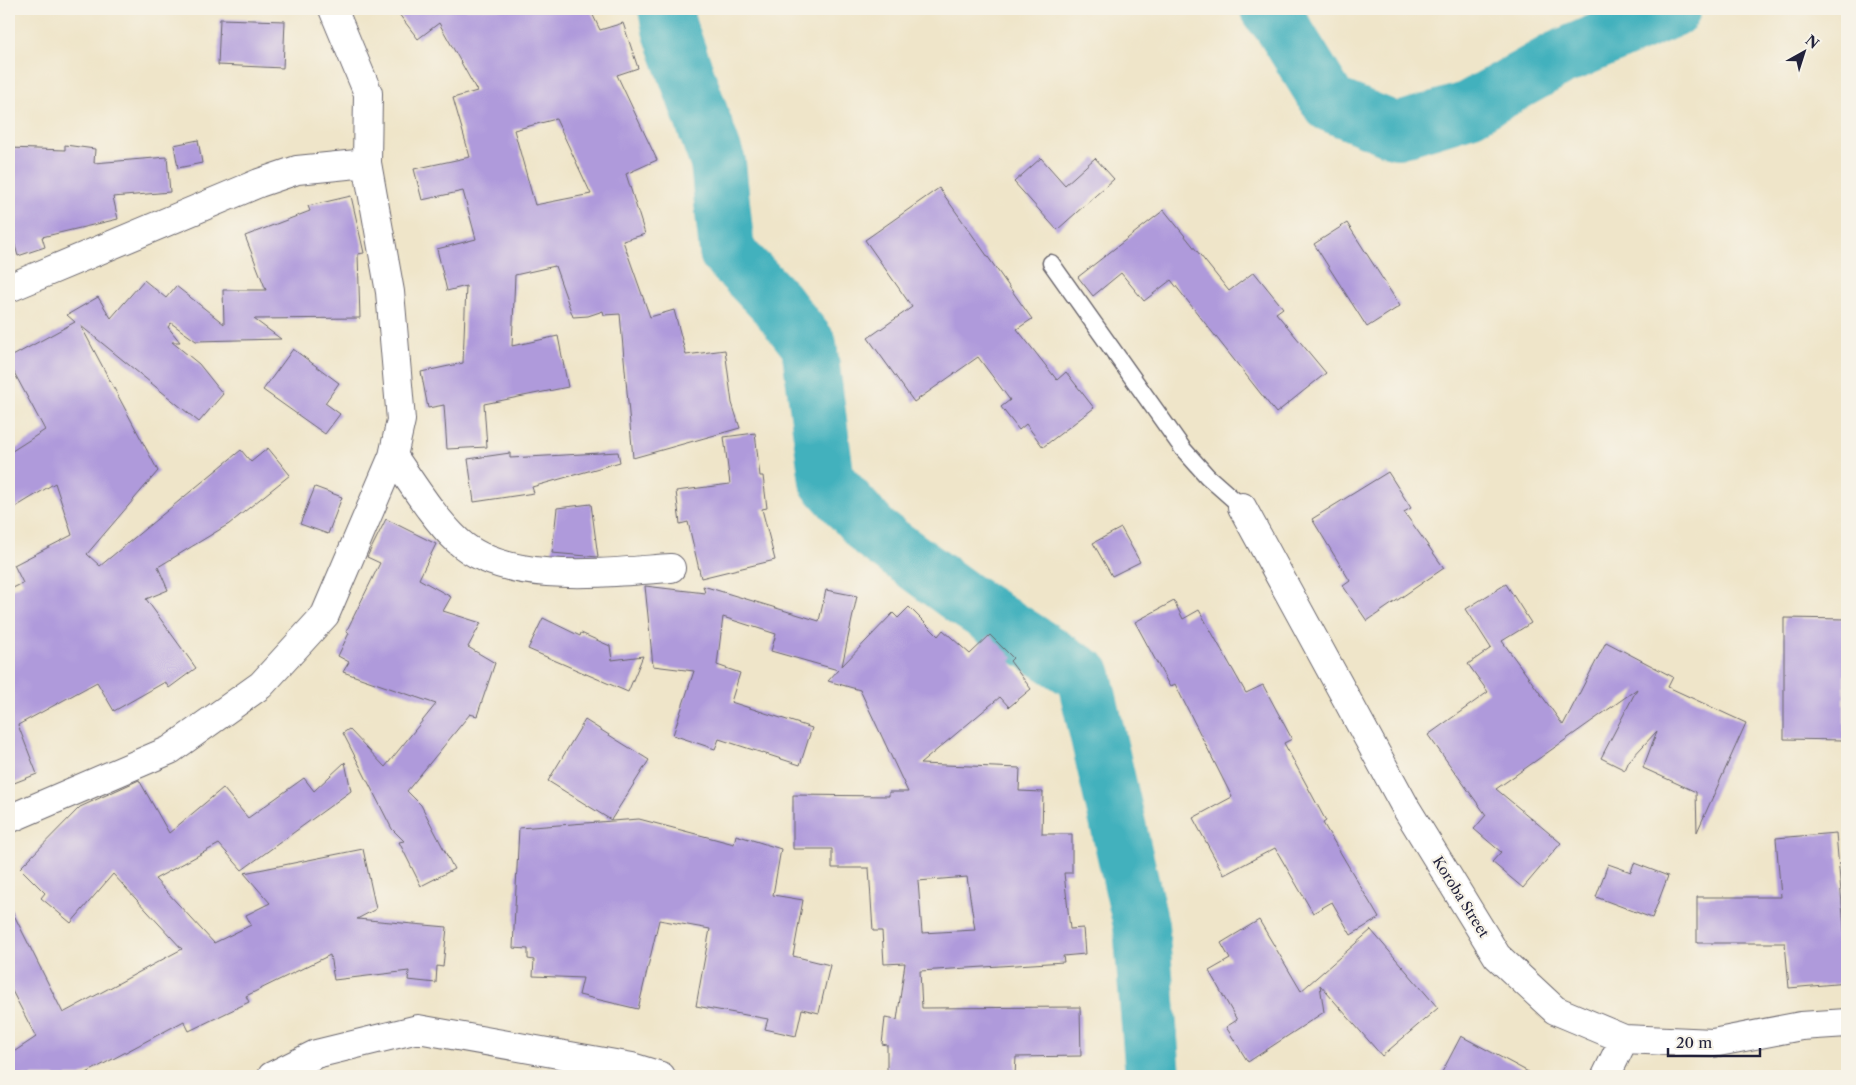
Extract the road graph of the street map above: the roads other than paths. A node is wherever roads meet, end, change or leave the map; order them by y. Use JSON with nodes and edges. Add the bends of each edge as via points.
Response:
{"nodes":[{"id":1,"x":333,"y":9,"type":"edge"},
{"id":2,"x":367,"y":163,"type":"junction"},
{"id":3,"x":1052,"y":263,"type":"dead end"},
{"id":4,"x":9,"y":288,"type":"edge"},
{"id":5,"x":393,"y":456,"type":"junction"},
{"id":6,"x":1242,"y":507,"type":"joint"},
{"id":7,"x":671,"y":568,"type":"dead end"},
{"id":8,"x":9,"y":819,"type":"edge"},
{"id":9,"x":1847,"y":1023,"type":"edge"},
{"id":10,"x":1624,"y":1039,"type":"junction"},
{"id":11,"x":272,"y":1076,"type":"edge"},
{"id":12,"x":661,"y":1076,"type":"edge"},
{"id":13,"x":1606,"y":1076,"type":"edge"}],
"edges":[{"from":1,"to":2,"type":"street","via":[[368,93]]},
{"from":2,"to":4,"type":"street","via":[[297,170],[259,183]]},
{"from":2,"to":5,"type":"street","via":[[390,292],[401,420]]},
{"from":3,"to":6,"type":"lane","via":[[1183,449]]},
{"from":5,"to":7,"type":"street","via":[[458,542],[481,557],[516,568],[576,574]]},
{"from":5,"to":8,"type":"street","via":[[325,615],[261,686],[170,750]]},
{"from":6,"to":10,"type":"street","name":"Koroba Street","via":[[1406,808],[1497,956],[1556,1010]]},
{"from":9,"to":10,"type":"street","name":"Koroba Street","via":[[1801,1026],[1713,1043]]},
{"from":10,"to":13,"type":"street"},
{"from":11,"to":12,"type":"street","via":[[316,1054],[418,1029],[632,1067]]}]}
